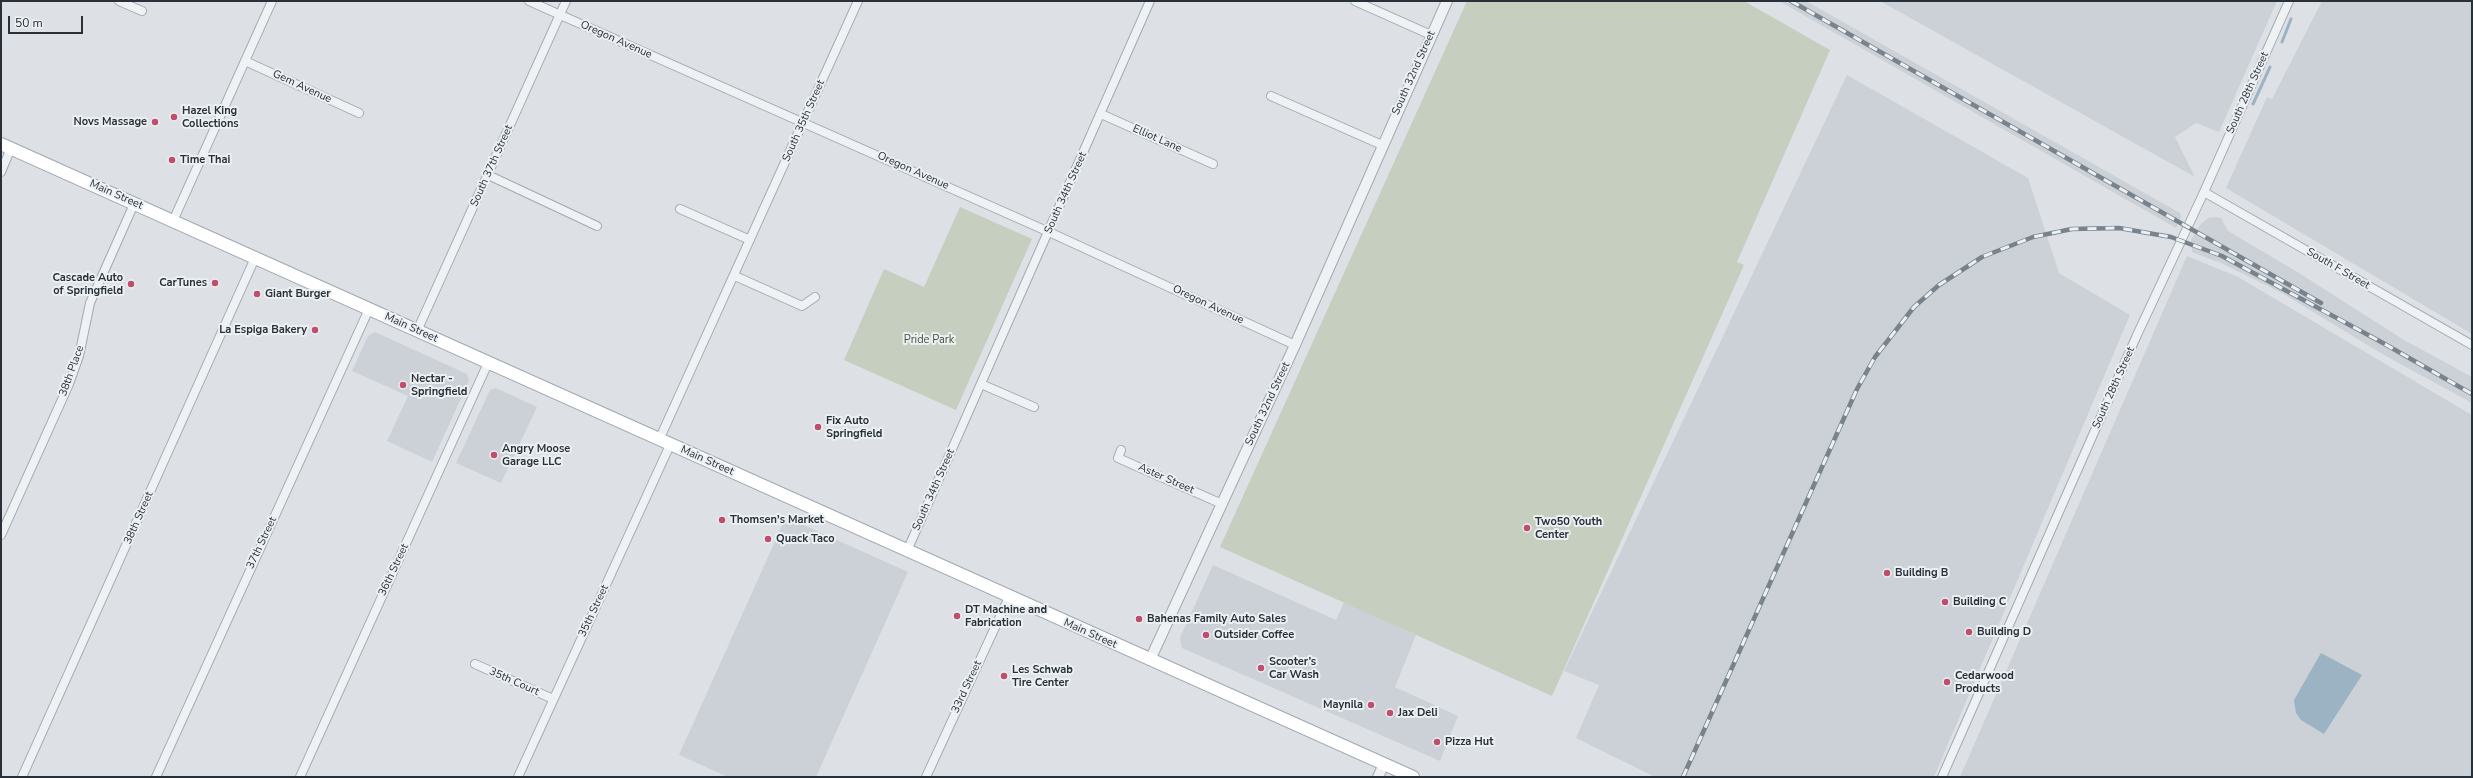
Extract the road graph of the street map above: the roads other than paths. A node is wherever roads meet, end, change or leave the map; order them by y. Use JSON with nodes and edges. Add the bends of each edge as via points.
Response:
{"nodes":[{"id":1,"x":119,"y":1,"type":"edge"},
{"id":2,"x":272,"y":1,"type":"edge"},
{"id":3,"x":529,"y":1,"type":"edge"},
{"id":4,"x":566,"y":1,"type":"edge"},
{"id":5,"x":858,"y":1,"type":"edge"},
{"id":6,"x":1150,"y":1,"type":"edge"},
{"id":7,"x":1355,"y":1,"type":"edge"},
{"id":8,"x":1446,"y":1,"type":"edge"},
{"id":9,"x":2289,"y":1,"type":"edge"},
{"id":10,"x":142,"y":11,"type":"dead end"},
{"id":11,"x":560,"y":15,"type":"junction"},
{"id":12,"x":1431,"y":34,"type":"junction"},
{"id":13,"x":245,"y":61,"type":"junction"},
{"id":14,"x":1271,"y":96,"type":"dead end"},
{"id":15,"x":359,"y":113,"type":"dead end"},
{"id":16,"x":1101,"y":114,"type":"junction"},
{"id":17,"x":804,"y":122,"type":"junction"},
{"id":18,"x":1382,"y":145,"type":"junction"},
{"id":19,"x":6,"y":146,"type":"edge"},
{"id":20,"x":1213,"y":164,"type":"dead end"},
{"id":21,"x":1,"y":172,"type":"edge"},
{"id":22,"x":488,"y":176,"type":"junction"},
{"id":23,"x":2204,"y":192,"type":"junction"},
{"id":24,"x":134,"y":204,"type":"junction"},
{"id":25,"x":680,"y":209,"type":"dead end"},
{"id":26,"x":173,"y":221,"type":"junction"},
{"id":27,"x":597,"y":226,"type":"dead end"},
{"id":28,"x":1048,"y":232,"type":"junction"},
{"id":29,"x":750,"y":240,"type":"junction"},
{"id":30,"x":255,"y":258,"type":"junction"},
{"id":31,"x":735,"y":276,"type":"junction"},
{"id":32,"x":815,"y":298,"type":"dead end"},
{"id":33,"x":369,"y":310,"type":"junction"},
{"id":34,"x":417,"y":331,"type":"junction"},
{"id":35,"x":1294,"y":345,"type":"junction"},
{"id":36,"x":2472,"y":345,"type":"edge"},
{"id":37,"x":488,"y":363,"type":"junction"},
{"id":38,"x":981,"y":384,"type":"junction"},
{"id":39,"x":1034,"y":407,"type":"dead end"},
{"id":40,"x":665,"y":443,"type":"junction"},
{"id":41,"x":1121,"y":450,"type":"dead end"},
{"id":42,"x":1222,"y":504,"type":"junction"},
{"id":43,"x":1,"y":535,"type":"edge"},
{"id":44,"x":907,"y":551,"type":"junction"},
{"id":45,"x":1009,"y":597,"type":"junction"},
{"id":46,"x":1150,"y":660,"type":"junction"},
{"id":47,"x":475,"y":664,"type":"dead end"},
{"id":48,"x":553,"y":699,"type":"junction"},
{"id":49,"x":1384,"y":764,"type":"junction"},
{"id":50,"x":22,"y":777,"type":"edge"},
{"id":51,"x":156,"y":777,"type":"edge"},
{"id":52,"x":300,"y":777,"type":"edge"},
{"id":53,"x":518,"y":777,"type":"edge"},
{"id":54,"x":926,"y":777,"type":"edge"},
{"id":55,"x":1378,"y":777,"type":"edge"},
{"id":56,"x":1414,"y":777,"type":"edge"},
{"id":57,"x":1942,"y":777,"type":"edge"}],
"edges":[{"from":1,"to":10,"type":"street"},
{"from":2,"to":13,"type":"street"},
{"from":3,"to":11,"type":"street","name":"Oregon Avenue"},
{"from":4,"to":11,"type":"street","name":"South 37th Street"},
{"from":5,"to":17,"type":"street","name":"South 35th Street"},
{"from":6,"to":16,"type":"street","name":"South 34th Street"},
{"from":7,"to":12,"type":"street"},
{"from":8,"to":12,"type":"street","name":"South 32nd Street"},
{"from":9,"to":23,"type":"street","name":"South 28th Street"},
{"from":11,"to":17,"type":"street","name":"Oregon Avenue"},
{"from":11,"to":22,"type":"street","name":"South 37th Street"},
{"from":12,"to":18,"type":"street","name":"South 32nd Street"},
{"from":13,"to":15,"type":"street","name":"Gem Avenue"},
{"from":13,"to":26,"type":"street"},
{"from":14,"to":18,"type":"street"},
{"from":16,"to":20,"type":"street","name":"Elliot Lane"},
{"from":16,"to":28,"type":"street","name":"South 34th Street"},
{"from":17,"to":28,"type":"street","name":"Oregon Avenue"},
{"from":17,"to":29,"type":"street","name":"South 35th Street"},
{"from":18,"to":35,"type":"street","name":"South 32nd Street"},
{"from":19,"to":21,"type":"street"},
{"from":19,"to":24,"type":"main road","name":"Main Street"},
{"from":22,"to":27,"type":"street"},
{"from":22,"to":34,"type":"street","name":"South 37th Street"},
{"from":23,"to":36,"type":"street","name":"South F Street"},
{"from":23,"to":57,"type":"street","name":"South 28th Street","via":[[2137,335]]},
{"from":24,"to":26,"type":"main road","name":"Main Street"},
{"from":24,"to":43,"type":"street","name":"38th Place","via":[[90,303],[79,356],[69,384]]},
{"from":25,"to":29,"type":"street"},
{"from":26,"to":30,"type":"main road","name":"Main Street"},
{"from":28,"to":35,"type":"street","name":"Oregon Avenue"},
{"from":28,"to":38,"type":"street","name":"South 34th Street"},
{"from":29,"to":31,"type":"street","name":"South 35th Street"},
{"from":30,"to":33,"type":"main road","name":"Main Street"},
{"from":30,"to":50,"type":"street","name":"38th Street"},
{"from":31,"to":32,"type":"street","via":[[802,306]]},
{"from":31,"to":40,"type":"street","name":"South 35th Street"},
{"from":33,"to":34,"type":"main road","name":"Main Street"},
{"from":33,"to":51,"type":"street","name":"37th Street"},
{"from":34,"to":37,"type":"main road","name":"Main Street"},
{"from":35,"to":42,"type":"street","name":"South 32nd Street"},
{"from":37,"to":40,"type":"main road","name":"Main Street"},
{"from":37,"to":52,"type":"street","name":"36th Street"},
{"from":38,"to":39,"type":"street"},
{"from":38,"to":44,"type":"street","name":"South 34th Street"},
{"from":40,"to":44,"type":"main road","name":"Main Street"},
{"from":40,"to":48,"type":"street","name":"35th Street"},
{"from":41,"to":42,"type":"street","name":"Aster Street","via":[[1118,458]]},
{"from":42,"to":46,"type":"street","name":"South 32nd Street"},
{"from":44,"to":45,"type":"main road","name":"Main Street"},
{"from":45,"to":46,"type":"main road","name":"Main Street"},
{"from":45,"to":54,"type":"street","name":"33rd Street"},
{"from":46,"to":49,"type":"main road","name":"Main Street"},
{"from":47,"to":48,"type":"street","name":"35th Court"},
{"from":48,"to":53,"type":"street","name":"35th Street"},
{"from":49,"to":55,"type":"street"},
{"from":49,"to":56,"type":"main road","name":"Main Street"}]}
